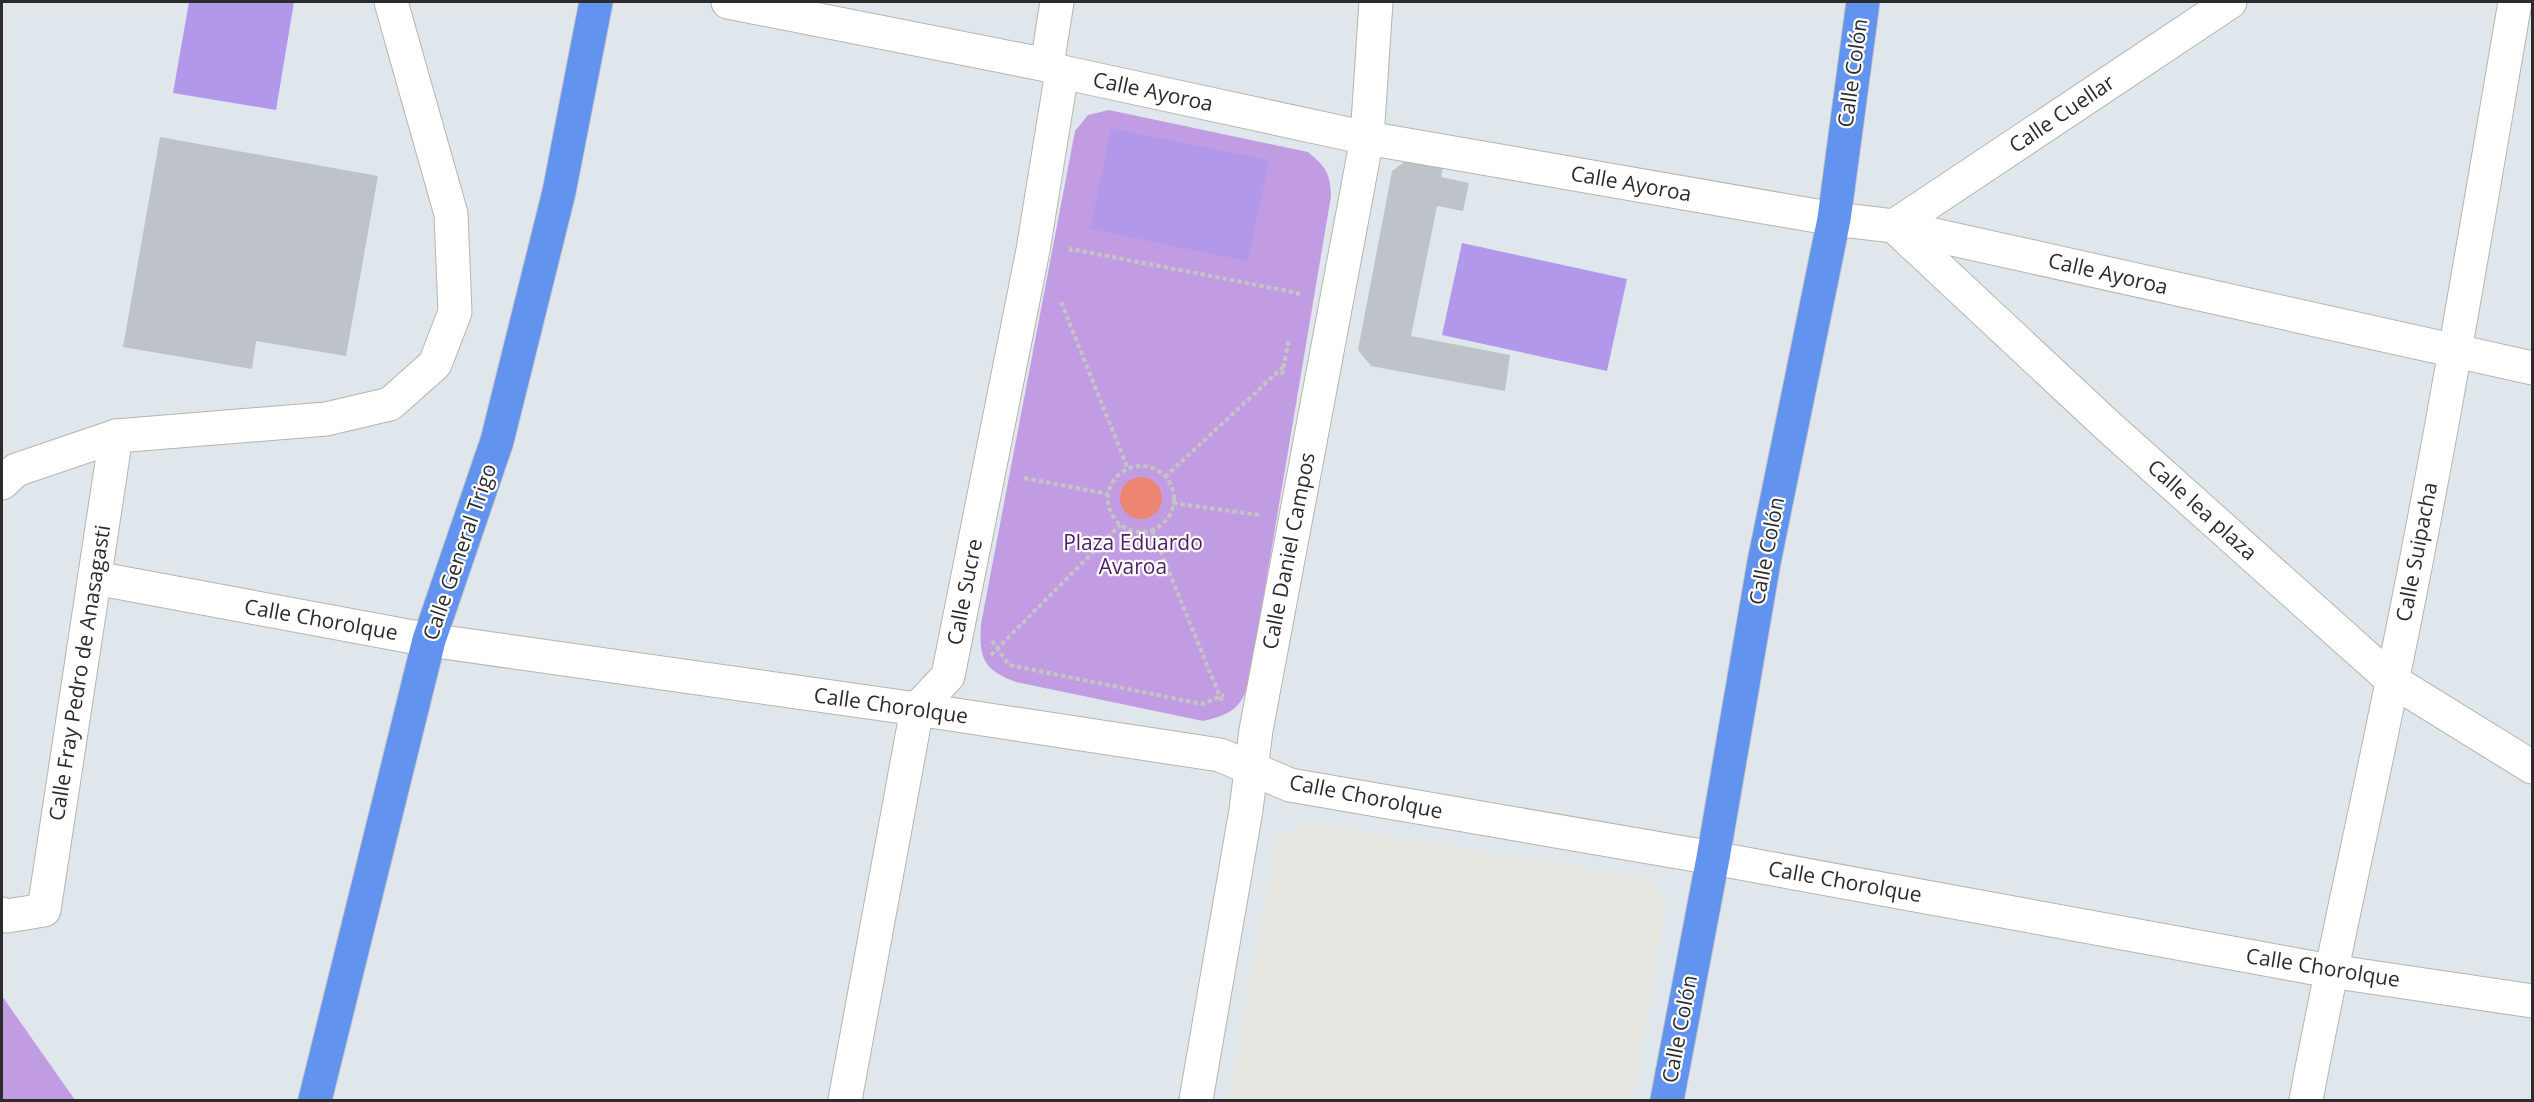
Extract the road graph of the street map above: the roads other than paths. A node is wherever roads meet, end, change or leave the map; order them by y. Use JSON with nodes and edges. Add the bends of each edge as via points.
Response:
{"nodes":[{"id":1,"x":391,"y":2,"type":"edge"},
{"id":2,"x":596,"y":2,"type":"edge"},
{"id":3,"x":729,"y":2,"type":"edge"},
{"id":4,"x":1058,"y":2,"type":"edge"},
{"id":5,"x":1376,"y":2,"type":"edge"},
{"id":6,"x":1863,"y":2,"type":"edge"},
{"id":7,"x":2230,"y":2,"type":"edge"},
{"id":8,"x":2516,"y":2,"type":"edge"},
{"id":9,"x":1054,"y":68,"type":"junction"},
{"id":10,"x":1367,"y":138,"type":"junction"},
{"id":11,"x":1834,"y":219,"type":"junction"},
{"id":12,"x":1894,"y":226,"type":"junction"},
{"id":13,"x":2455,"y":351,"type":"junction"},
{"id":14,"x":2532,"y":368,"type":"edge"},
{"id":15,"x":116,"y":436,"type":"junction"},
{"id":16,"x":2,"y":483,"type":"edge"},
{"id":17,"x":95,"y":578,"type":"junction"},
{"id":18,"x":429,"y":640,"type":"junction"},
{"id":19,"x":2393,"y":681,"type":"junction"},
{"id":20,"x":917,"y":709,"type":"junction"},
{"id":21,"x":2532,"y":767,"type":"edge"},
{"id":22,"x":1252,"y":770,"type":"junction"},
{"id":23,"x":1713,"y":858,"type":"junction"},
{"id":24,"x":2,"y":914,"type":"edge"},
{"id":25,"x":2330,"y":971,"type":"junction"},
{"id":26,"x":2532,"y":1000,"type":"edge"},
{"id":27,"x":315,"y":1101,"type":"edge"},
{"id":28,"x":845,"y":1101,"type":"edge"},
{"id":29,"x":1196,"y":1101,"type":"edge"},
{"id":30,"x":1666,"y":1101,"type":"edge"},
{"id":31,"x":2306,"y":1101,"type":"edge"}],
"edges":[{"from":1,"to":15,"type":"street","via":[[451,214],[454,312],[435,364],[390,404],[326,419]]},
{"from":2,"to":18,"type":"main road","name":"Calle General Trigo","via":[[559,192],[497,441]]},
{"from":3,"to":9,"type":"street","name":"Calle Ayoroa"},
{"from":4,"to":9,"type":"street","name":"Calle Sucre"},
{"from":5,"to":10,"type":"street","name":"Calle Daniel Campos"},
{"from":6,"to":11,"type":"main road","name":"Calle Colón"},
{"from":7,"to":12,"type":"street","name":"Calle Cuellar"},
{"from":8,"to":13,"type":"street","name":"Calle Suipacha"},
{"from":9,"to":10,"type":"street","name":"Calle Ayoroa"},
{"from":9,"to":20,"type":"street","name":"Calle Sucre","via":[[1033,250],[948,676]]},
{"from":10,"to":11,"type":"street","name":"Calle Ayoroa"},
{"from":10,"to":22,"type":"street","name":"Calle Daniel Campos","via":[[1256,730]]},
{"from":11,"to":12,"type":"street","name":"Calle Ayoroa"},
{"from":11,"to":23,"type":"main road","name":"Calle Colón","via":[[1764,562]]},
{"from":12,"to":13,"type":"street","name":"Calle Ayoroa"},
{"from":12,"to":19,"type":"street","name":"Calle lea plaza","via":[[2108,426]]},
{"from":13,"to":14,"type":"street","name":"Calle Ayoroa"},
{"from":13,"to":19,"type":"street","name":"Calle Suipacha"},
{"from":15,"to":16,"type":"street","via":[[16,470]]},
{"from":15,"to":17,"type":"street","name":"Calle Fray Pedro de Anasagasti"},
{"from":17,"to":18,"type":"street","name":"Calle Chorolque"},
{"from":17,"to":24,"type":"street","name":"Calle Fray Pedro de Anasagasti","via":[[44,910]]},
{"from":18,"to":20,"type":"street","name":"Calle Chorolque"},
{"from":18,"to":27,"type":"main road","name":"Calle General Trigo"},
{"from":19,"to":21,"type":"street","name":"Calle lea plaza"},
{"from":19,"to":25,"type":"street","name":"Calle Suipacha"},
{"from":20,"to":22,"type":"street","name":"Calle Chorolque","via":[[1220,755]]},
{"from":20,"to":28,"type":"street"},
{"from":22,"to":23,"type":"street","name":"Calle Chorolque","via":[[1290,785]]},
{"from":22,"to":29,"type":"street","name":"Calle Daniel Campos"},
{"from":23,"to":25,"type":"street","name":"Calle Chorolque"},
{"from":23,"to":30,"type":"main road","name":"Calle Colón"},
{"from":25,"to":26,"type":"street","name":"Calle Chorolque"},
{"from":25,"to":31,"type":"street","name":"Calle Suipacha"}]}
